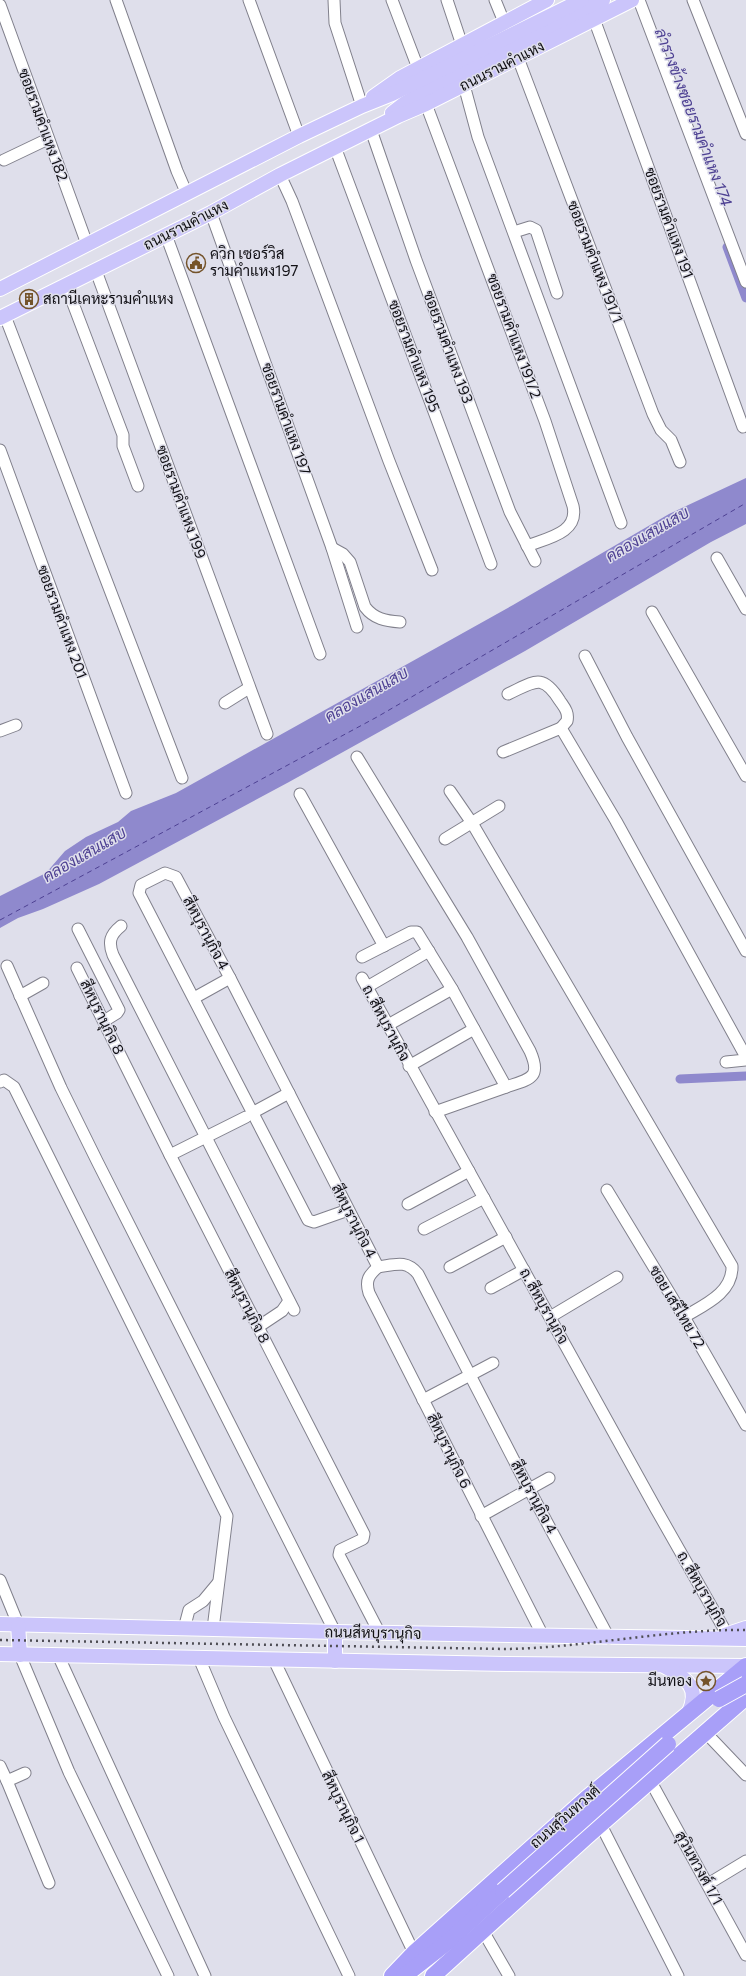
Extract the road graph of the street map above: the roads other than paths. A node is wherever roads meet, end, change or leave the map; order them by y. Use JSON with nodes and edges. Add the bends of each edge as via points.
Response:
{"nodes":[{"id":1,"x":116,"y":0,"type":"edge"},
{"id":2,"x":249,"y":0,"type":"edge"},
{"id":3,"x":334,"y":0,"type":"edge"},
{"id":4,"x":392,"y":0,"type":"edge"},
{"id":5,"x":447,"y":0,"type":"edge"},
{"id":6,"x":495,"y":0,"type":"edge"},
{"id":7,"x":547,"y":0,"type":"edge"},
{"id":8,"x":582,"y":0,"type":"edge"},
{"id":9,"x":603,"y":0,"type":"edge"},
{"id":10,"x":632,"y":0,"type":"edge"},
{"id":11,"x":639,"y":0,"type":"edge"},
{"id":12,"x":693,"y":0,"type":"edge"},
{"id":13,"x":0,"y":5,"type":"edge"},
{"id":14,"x":594,"y":19,"type":"junction"},
{"id":15,"x":504,"y":22,"type":"junction"},
{"id":16,"x":462,"y":45,"type":"junction"},
{"id":17,"x":518,"y":58,"type":"junction"},
{"id":18,"x":418,"y":68,"type":"junction"},
{"id":19,"x":464,"y":85,"type":"junction"},
{"id":20,"x":426,"y":104,"type":"junction"},
{"id":21,"x":362,"y":106,"type":"junction"},
{"id":22,"x":742,"y":115,"type":"edge"},
{"id":23,"x":371,"y":130,"type":"junction"},
{"id":24,"x":746,"y":134,"type":"edge"},
{"id":25,"x":299,"y":136,"type":"junction"},
{"id":26,"x":48,"y":139,"type":"junction"},
{"id":27,"x":335,"y":148,"type":"junction"},
{"id":28,"x":4,"y":160,"type":"dead end"},
{"id":29,"x":280,"y":175,"type":"junction"},
{"id":30,"x":187,"y":194,"type":"junction"},
{"id":31,"x":211,"y":213,"type":"junction"},
{"id":32,"x":514,"y":232,"type":"junction"},
{"id":33,"x":166,"y":235,"type":"junction"},
{"id":34,"x":87,"y":244,"type":"junction"},
{"id":35,"x":96,"y":271,"type":"junction"},
{"id":36,"x":746,"y":282,"type":"edge"},
{"id":37,"x":66,"y":285,"type":"junction"},
{"id":38,"x":0,"y":288,"type":"edge"},
{"id":39,"x":557,"y":294,"type":"dead end"},
{"id":40,"x":2,"y":317,"type":"edge"},
{"id":41,"x":743,"y":427,"type":"dead end"},
{"id":42,"x":0,"y":450,"type":"edge"},
{"id":43,"x":680,"y":462,"type":"dead end"},
{"id":44,"x":138,"y":486,"type":"dead end"},
{"id":45,"x":621,"y":523,"type":"dead end"},
{"id":46,"x":527,"y":546,"type":"junction"},
{"id":47,"x":332,"y":548,"type":"junction"},
{"id":48,"x":717,"y":558,"type":"dead end"},
{"id":49,"x":535,"y":561,"type":"dead end"},
{"id":50,"x":491,"y":564,"type":"dead end"},
{"id":51,"x":432,"y":570,"type":"dead end"},
{"id":52,"x":746,"y":609,"type":"edge"},
{"id":53,"x":652,"y":612,"type":"dead end"},
{"id":54,"x":400,"y":622,"type":"dead end"},
{"id":55,"x":357,"y":627,"type":"dead end"},
{"id":56,"x":320,"y":654,"type":"dead end"},
{"id":57,"x":586,"y":656,"type":"dead end"},
{"id":58,"x":249,"y":688,"type":"junction"},
{"id":59,"x":508,"y":694,"type":"dead end"},
{"id":60,"x":225,"y":703,"type":"dead end"},
{"id":61,"x":16,"y":725,"type":"dead end"},
{"id":62,"x":561,"y":728,"type":"junction"},
{"id":63,"x":0,"y":731,"type":"edge"},
{"id":64,"x":267,"y":734,"type":"dead end"},
{"id":65,"x":503,"y":752,"type":"dead end"},
{"id":66,"x":357,"y":757,"type":"dead end"},
{"id":67,"x":746,"y":776,"type":"edge"},
{"id":68,"x":182,"y":778,"type":"dead end"},
{"id":69,"x":450,"y":791,"type":"dead end"},
{"id":70,"x":126,"y":794,"type":"dead end"},
{"id":71,"x":300,"y":794,"type":"dead end"},
{"id":72,"x":499,"y":806,"type":"dead end"},
{"id":73,"x":472,"y":823,"type":"junction"},
{"id":74,"x":445,"y":839,"type":"dead end"},
{"id":75,"x":121,"y":926,"type":"dead end"},
{"id":76,"x":78,"y":929,"type":"dead end"},
{"id":77,"x":384,"y":946,"type":"junction"},
{"id":78,"x":429,"y":951,"type":"junction"},
{"id":79,"x":746,"y":951,"type":"edge"},
{"id":80,"x":362,"y":957,"type":"dead end"},
{"id":81,"x":7,"y":966,"type":"dead end"},
{"id":82,"x":78,"y":968,"type":"dead end"},
{"id":83,"x":230,"y":978,"type":"junction"},
{"id":84,"x":43,"y":983,"type":"dead end"},
{"id":85,"x":452,"y":989,"type":"junction"},
{"id":86,"x":20,"y":996,"type":"junction"},
{"id":87,"x":194,"y":998,"type":"junction"},
{"id":88,"x":104,"y":1021,"type":"junction"},
{"id":89,"x":388,"y":1025,"type":"junction"},
{"id":90,"x":474,"y":1029,"type":"junction"},
{"id":91,"x":746,"y":1057,"type":"edge"},
{"id":92,"x":746,"y":1060,"type":"edge"},
{"id":93,"x":726,"y":1062,"type":"dead end"},
{"id":94,"x":409,"y":1066,"type":"junction"},
{"id":95,"x":0,"y":1082,"type":"edge"},
{"id":96,"x":506,"y":1087,"type":"junction"},
{"id":97,"x":289,"y":1093,"type":"junction"},
{"id":98,"x":435,"y":1112,"type":"junction"},
{"id":99,"x":249,"y":1115,"type":"junction"},
{"id":100,"x":206,"y":1138,"type":"junction"},
{"id":101,"x":170,"y":1155,"type":"junction"},
{"id":102,"x":468,"y":1171,"type":"junction"},
{"id":103,"x":607,"y":1190,"type":"dead end"},
{"id":104,"x":484,"y":1198,"type":"junction"},
{"id":105,"x":408,"y":1204,"type":"dead end"},
{"id":106,"x":348,"y":1210,"type":"junction"},
{"id":107,"x":424,"y":1229,"type":"dead end"},
{"id":108,"x":506,"y":1237,"type":"junction"},
{"id":109,"x":378,"y":1267,"type":"junction"},
{"id":110,"x":450,"y":1267,"type":"dead end"},
{"id":111,"x":524,"y":1270,"type":"junction"},
{"id":112,"x":617,"y":1277,"type":"dead end"},
{"id":113,"x":491,"y":1288,"type":"dead end"},
{"id":114,"x":550,"y":1317,"type":"junction"},
{"id":115,"x":684,"y":1317,"type":"junction"},
{"id":116,"x":258,"y":1327,"type":"junction"},
{"id":117,"x":493,"y":1363,"type":"dead end"},
{"id":118,"x":471,"y":1375,"type":"junction"},
{"id":119,"x":423,"y":1400,"type":"junction"},
{"id":120,"x":746,"y":1425,"type":"edge"},
{"id":121,"x":549,"y":1478,"type":"dead end"},
{"id":122,"x":530,"y":1490,"type":"junction"},
{"id":123,"x":481,"y":1516,"type":"junction"},
{"id":124,"x":0,"y":1580,"type":"edge"},
{"id":125,"x":218,"y":1583,"type":"junction"},
{"id":126,"x":0,"y":1624,"type":"edge"},
{"id":127,"x":18,"y":1624,"type":"junction"},
{"id":128,"x":184,"y":1628,"type":"junction"},
{"id":129,"x":746,"y":1628,"type":"edge"},
{"id":130,"x":213,"y":1629,"type":"junction"},
{"id":131,"x":335,"y":1632,"type":"junction"},
{"id":132,"x":379,"y":1632,"type":"junction"},
{"id":133,"x":727,"y":1634,"type":"junction"},
{"id":134,"x":543,"y":1636,"type":"junction"},
{"id":135,"x":609,"y":1638,"type":"junction"},
{"id":136,"x":711,"y":1639,"type":"junction"},
{"id":137,"x":746,"y":1639,"type":"edge"},
{"id":138,"x":0,"y":1654,"type":"edge"},
{"id":139,"x":20,"y":1655,"type":"junction"},
{"id":140,"x":58,"y":1655,"type":"junction"},
{"id":141,"x":198,"y":1658,"type":"junction"},
{"id":142,"x":274,"y":1660,"type":"junction"},
{"id":143,"x":335,"y":1661,"type":"junction"},
{"id":144,"x":663,"y":1665,"type":"junction"},
{"id":145,"x":746,"y":1666,"type":"edge"},
{"id":146,"x":746,"y":1684,"type":"edge"},
{"id":147,"x":745,"y":1699,"type":"edge"},
{"id":148,"x":704,"y":1700,"type":"junction"},
{"id":149,"x":689,"y":1712,"type":"junction"},
{"id":150,"x":727,"y":1714,"type":"junction"},
{"id":151,"x":706,"y":1733,"type":"junction"},
{"id":152,"x":638,"y":1754,"type":"junction"},
{"id":153,"x":0,"y":1766,"type":"edge"},
{"id":154,"x":663,"y":1771,"type":"junction"},
{"id":155,"x":25,"y":1773,"type":"dead end"},
{"id":156,"x":746,"y":1775,"type":"edge"},
{"id":157,"x":7,"y":1780,"type":"junction"},
{"id":158,"x":651,"y":1782,"type":"junction"},
{"id":159,"x":601,"y":1825,"type":"junction"},
{"id":160,"x":746,"y":1861,"type":"edge"},
{"id":161,"x":50,"y":1882,"type":"dead end"},
{"id":162,"x":708,"y":1884,"type":"junction"},
{"id":163,"x":483,"y":1931,"type":"junction"},
{"id":164,"x":414,"y":1953,"type":"junction"},
{"id":165,"x":746,"y":1955,"type":"edge"},
{"id":166,"x":168,"y":1976,"type":"edge"},
{"id":167,"x":205,"y":1976,"type":"edge"},
{"id":168,"x":348,"y":1976,"type":"edge"},
{"id":169,"x":392,"y":1976,"type":"edge"},
{"id":170,"x":404,"y":1976,"type":"edge"},
{"id":171,"x":433,"y":1976,"type":"edge"},
{"id":172,"x":510,"y":1976,"type":"edge"},
{"id":173,"x":678,"y":1976,"type":"edge"}],
"edges":[{"from":1,"to":30,"type":"street"},
{"from":2,"to":25,"type":"street"},
{"from":3,"to":21,"type":"street","via":[[335,23]]},
{"from":4,"to":18,"type":"street"},
{"from":5,"to":16,"type":"street"},
{"from":6,"to":15,"type":"street"},
{"from":7,"to":15,"type":"main road","name":"ถนนรามคำแหง"},
{"from":8,"to":21,"type":"main road","name":"ถนนรามคำแหง","via":[[392,94]]},
{"from":9,"to":23,"type":"main road","name":"ถนนรามคำแหง","via":[[405,102]]},
{"from":10,"to":14,"type":"main road","name":"ถนนรามคำแหง"},
{"from":11,"to":36,"type":"street"},
{"from":12,"to":22,"type":"street"},
{"from":13,"to":26,"type":"street","name":"ซอยรามคำแหง 182"},
{"from":14,"to":17,"type":"main road","name":"ถนนรามคำแหง"},
{"from":14,"to":41,"type":"street","name":"ซอยรามคำแหง 191"},
{"from":15,"to":16,"type":"main road","name":"ถนนรามคำแหง"},
{"from":16,"to":18,"type":"main road","name":"ถนนรามคำแหง"},
{"from":17,"to":19,"type":"main road","name":"ถนนรามคำแหง"},
{"from":17,"to":43,"type":"street","name":"ซอยรามคำแหง 191/1","via":[[653,414],[661,430],[671,440]]},
{"from":18,"to":21,"type":"main road","name":"ถนนรามคำแหง","via":[[386,87]]},
{"from":19,"to":20,"type":"main road","name":"ถนนรามคำแหง"},
{"from":19,"to":32,"type":"street","via":[[478,137]]},
{"from":20,"to":23,"type":"main road","name":"ถนนรามคำแหง"},
{"from":20,"to":46,"type":"street","name":"ซอยรามคำแหง 191/2","via":[[543,414],[573,506],[574,519],[569,527]]},
{"from":21,"to":25,"type":"main road","name":"ถนนรามคำแหง"},
{"from":22,"to":24,"type":"street"},
{"from":23,"to":27,"type":"main road","name":"ถนนรามคำแหง"},
{"from":23,"to":46,"type":"street","name":"ซอยรามคำแหง 193","via":[[416,260],[510,512]]},
{"from":25,"to":30,"type":"main road","name":"ถนนรามคำแหง"},
{"from":26,"to":28,"type":"street"},
{"from":26,"to":34,"type":"street","name":"ซอยรามคำแหง 182"},
{"from":27,"to":29,"type":"main road","name":"ถนนรามคำแหง"},
{"from":27,"to":50,"type":"street","name":"ซอยรามคำแหง 195"},
{"from":29,"to":31,"type":"main road","name":"ถนนรามคำแหง"},
{"from":29,"to":51,"type":"street"},
{"from":30,"to":34,"type":"main road","name":"ถนนรามคำแหง"},
{"from":31,"to":33,"type":"main road","name":"ถนนรามคำแหง"},
{"from":31,"to":47,"type":"street","name":"ซอยรามคำแหง 197"},
{"from":32,"to":39,"type":"street","via":[[530,227],[536,230]]},
{"from":32,"to":45,"type":"street"},
{"from":33,"to":35,"type":"main road","name":"ถนนรามคำแหง"},
{"from":33,"to":56,"type":"street"},
{"from":34,"to":38,"type":"main road","name":"ถนนรามคำแหง"},
{"from":35,"to":37,"type":"main road","name":"ถนนรามคำแหง"},
{"from":35,"to":58,"type":"street","name":"ซอยรามคำแหง 199"},
{"from":37,"to":40,"type":"main road","name":"ถนนรามคำแหง"},
{"from":37,"to":44,"type":"street","via":[[123,435],[123,446]]},
{"from":40,"to":68,"type":"street"},
{"from":42,"to":70,"type":"street","name":"ซอยรามคำแหง 201"},
{"from":46,"to":49,"type":"street","name":"ซอยรามคำแหง 193"},
{"from":47,"to":54,"type":"street","via":[[343,554],[350,562],[369,613],[382,619]]},
{"from":47,"to":55,"type":"street","name":"ซอยรามคำแหง 197"},
{"from":48,"to":52,"type":"street"},
{"from":53,"to":67,"type":"street"},
{"from":57,"to":79,"type":"street","via":[[627,737]]},
{"from":58,"to":60,"type":"street"},
{"from":58,"to":64,"type":"street","name":"ซอยรามคำแหง 199"},
{"from":59,"to":62,"type":"street","via":[[534,682],[546,683],[553,689],[567,712],[567,720]]},
{"from":61,"to":63,"type":"street"},
{"from":62,"to":65,"type":"street"},
{"from":62,"to":91,"type":"street","via":[[616,821]]},
{"from":66,"to":96,"type":"street","via":[[467,937],[536,1064],[534,1074],[529,1080]]},
{"from":69,"to":73,"type":"street"},
{"from":71,"to":77,"type":"street"},
{"from":72,"to":73,"type":"street"},
{"from":73,"to":74,"type":"street"},
{"from":73,"to":115,"type":"street","via":[[732,1266],[729,1284],[719,1295]]},
{"from":75,"to":100,"type":"street","via":[[110,938],[113,955]]},
{"from":76,"to":88,"type":"street","via":[[119,1010]]},
{"from":77,"to":78,"type":"street","via":[[415,932],[420,935]]},
{"from":77,"to":80,"type":"street"},
{"from":78,"to":85,"type":"street"},
{"from":78,"to":89,"type":"street","name":"ถ. สีหบุรานุกิจ","via":[[364,983]]},
{"from":81,"to":86,"type":"street"},
{"from":82,"to":88,"type":"street","name":"สีหบุรานุกิจ 8"},
{"from":83,"to":87,"type":"street"},
{"from":83,"to":87,"type":"street","name":"สีหบุรานุกิจ 4","via":[[176,877],[164,873],[141,885],[139,893]]},
{"from":83,"to":97,"type":"street","name":"สีหบุรานุกิจ 4"},
{"from":84,"to":86,"type":"street"},
{"from":85,"to":89,"type":"street"},
{"from":85,"to":90,"type":"street"},
{"from":86,"to":131,"type":"street","via":[[61,1088],[133,1234]]},
{"from":87,"to":99,"type":"street"},
{"from":88,"to":101,"type":"street","name":"สีหบุรานุกิจ 8"},
{"from":89,"to":94,"type":"street","name":"ถ. สีหบุรานุกิจ"},
{"from":90,"to":94,"type":"street"},
{"from":90,"to":96,"type":"street"},
{"from":92,"to":93,"type":"street"},
{"from":94,"to":98,"type":"street","name":"ถ. สีหบุรานุกิจ"},
{"from":95,"to":125,"type":"street","via":[[4,1080],[14,1087],[227,1516]]},
{"from":96,"to":98,"type":"street"},
{"from":97,"to":99,"type":"street"},
{"from":97,"to":106,"type":"street","name":"สีหบุรานุกิจ 4"},
{"from":98,"to":102,"type":"street","name":"ถ. สีหบุรานุกิจ"},
{"from":99,"to":100,"type":"street"},
{"from":99,"to":106,"type":"street","via":[[308,1220],[314,1222]]},
{"from":100,"to":101,"type":"street"},
{"from":100,"to":116,"type":"street","via":[[292,1305]]},
{"from":101,"to":116,"type":"street","name":"สีหบุรานุกิจ 8"},
{"from":102,"to":104,"type":"street","name":"ถ. สีหบุรานุกิจ"},
{"from":102,"to":105,"type":"street"},
{"from":103,"to":115,"type":"street","name":"ซอย เสรีไทย 72"},
{"from":104,"to":107,"type":"street"},
{"from":104,"to":108,"type":"street","name":"ถ. สีหบุรานุกิจ"},
{"from":106,"to":109,"type":"street","name":"สีหบุรานุกิจ 4"},
{"from":108,"to":110,"type":"street"},
{"from":108,"to":111,"type":"street","name":"ถ. สีหบุรานุกิจ"},
{"from":109,"to":118,"type":"street","name":"สีหบุรานุกิจ 4","via":[[401,1264],[412,1267]]},
{"from":109,"to":119,"type":"street","name":"สีหบุรานุกิจ 6","via":[[367,1280],[369,1293]]},
{"from":111,"to":113,"type":"street"},
{"from":111,"to":114,"type":"street","name":"ถ. สีหบุรานุกิจ"},
{"from":112,"to":114,"type":"street"},
{"from":114,"to":133,"type":"street","name":"ถ. สีหบุรานุกิจ"},
{"from":115,"to":120,"type":"street","name":"ซอย เสรีไทย 72"},
{"from":116,"to":132,"type":"street","name":"สีหบุรานุกิจ 8","via":[[364,1534],[363,1539],[340,1550],[339,1555]]},
{"from":117,"to":118,"type":"street"},
{"from":118,"to":119,"type":"street"},
{"from":118,"to":122,"type":"street","name":"สีหบุรานุกิจ 4"},
{"from":119,"to":123,"type":"street","name":"สีหบุรานุกิจ 6"},
{"from":121,"to":122,"type":"street"},
{"from":122,"to":123,"type":"street"},
{"from":122,"to":135,"type":"street","name":"สีหบุรานุกิจ 4"},
{"from":123,"to":134,"type":"street","name":"สีหบุรานุกิจ 6"},
{"from":124,"to":127,"type":"street"},
{"from":125,"to":128,"type":"street","via":[[208,1597],[189,1610]]},
{"from":125,"to":130,"type":"street"},
{"from":126,"to":127,"type":"main road","name":"ถนนสีหบุรานุกิจ"},
{"from":127,"to":128,"type":"main road","name":"ถนนสีหบุรานุกิจ"},
{"from":127,"to":139,"type":"main road"},
{"from":128,"to":130,"type":"main road","name":"ถนนสีหบุรานุกิจ"},
{"from":129,"to":133,"type":"main road"},
{"from":130,"to":131,"type":"main road","name":"ถนนสีหบุรานุกิจ"},
{"from":131,"to":132,"type":"main road","name":"ถนนสีหบุรานุกิจ"},
{"from":131,"to":143,"type":"main road"},
{"from":132,"to":134,"type":"main road","name":"ถนนสีหบุรานุกิจ"},
{"from":133,"to":136,"type":"main road"},
{"from":134,"to":135,"type":"main road","name":"ถนนสีหบุรานุกิจ"},
{"from":135,"to":136,"type":"main road","name":"ถนนสีหบุรานุกิจ"},
{"from":136,"to":137,"type":"main road","name":"ถนนสีหบุรานุกิจ"},
{"from":138,"to":139,"type":"main road","name":"ถนนสีหบุรานุกิจ"},
{"from":139,"to":140,"type":"main road","name":"ถนนสีหบุรานุกิจ"},
{"from":139,"to":166,"type":"street","via":[[68,1772]]},
{"from":140,"to":141,"type":"main road","name":"ถนนสีหบุรานุกิจ"},
{"from":140,"to":167,"type":"street"},
{"from":141,"to":142,"type":"main road","name":"ถนนสีหบุรานุกิจ"},
{"from":141,"to":168,"type":"street"},
{"from":142,"to":143,"type":"main road","name":"ถนนสีหบุรานุกิจ"},
{"from":142,"to":164,"type":"street","name":"สีหบุรานุกิจ 1"},
{"from":143,"to":144,"type":"main road","name":"ถนนสีหบุรานุกิจ"},
{"from":144,"to":145,"type":"main road","name":"ถนนสีหบุรานุกิจ"},
{"from":144,"to":149,"type":"main road","via":[[683,1677],[691,1686],[694,1696]]},
{"from":145,"to":148,"type":"highway","name":"ถนนสุวินทวงศ์"},
{"from":146,"to":170,"type":"highway","bridge":true,"via":[[720,1699],[449,1942]]},
{"from":147,"to":150,"type":"highway","name":"ถนนสุวินทวงศ์"},
{"from":148,"to":149,"type":"highway","name":"ถนนสุวินทวงศ์"},
{"from":148,"to":150,"type":"highway","via":[[719,1696],[727,1697],[732,1705]]},
{"from":149,"to":152,"type":"highway","name":"ถนนสุวินทวงศ์"},
{"from":150,"to":151,"type":"highway","name":"ถนนสุวินทวงศ์"},
{"from":151,"to":154,"type":"highway","name":"ถนนสุวินทวงศ์"},
{"from":151,"to":156,"type":"street"},
{"from":152,"to":154,"type":"highway","via":[[664,1753],[669,1762]]},
{"from":152,"to":164,"type":"highway","name":"ถนนสุวินทวงศ์"},
{"from":153,"to":157,"type":"street"},
{"from":154,"to":158,"type":"highway","name":"ถนนสุวินทวงศ์"},
{"from":155,"to":157,"type":"street"},
{"from":157,"to":161,"type":"street"},
{"from":158,"to":159,"type":"highway","name":"ถนนสุวินทวงศ์"},
{"from":158,"to":162,"type":"street","name":"สุวินทวงศ์ 1/1"},
{"from":159,"to":163,"type":"highway","name":"ถนนสุวินทวงศ์"},
{"from":159,"to":173,"type":"street"},
{"from":160,"to":162,"type":"street"},
{"from":162,"to":165,"type":"street","name":"สุวินทวงศ์ 1/1"},
{"from":163,"to":171,"type":"highway","name":"ถนนสุวินทวงศ์"},
{"from":163,"to":172,"type":"street"},
{"from":164,"to":169,"type":"highway","name":"ถนนสุวินทวงศ์"}]}
